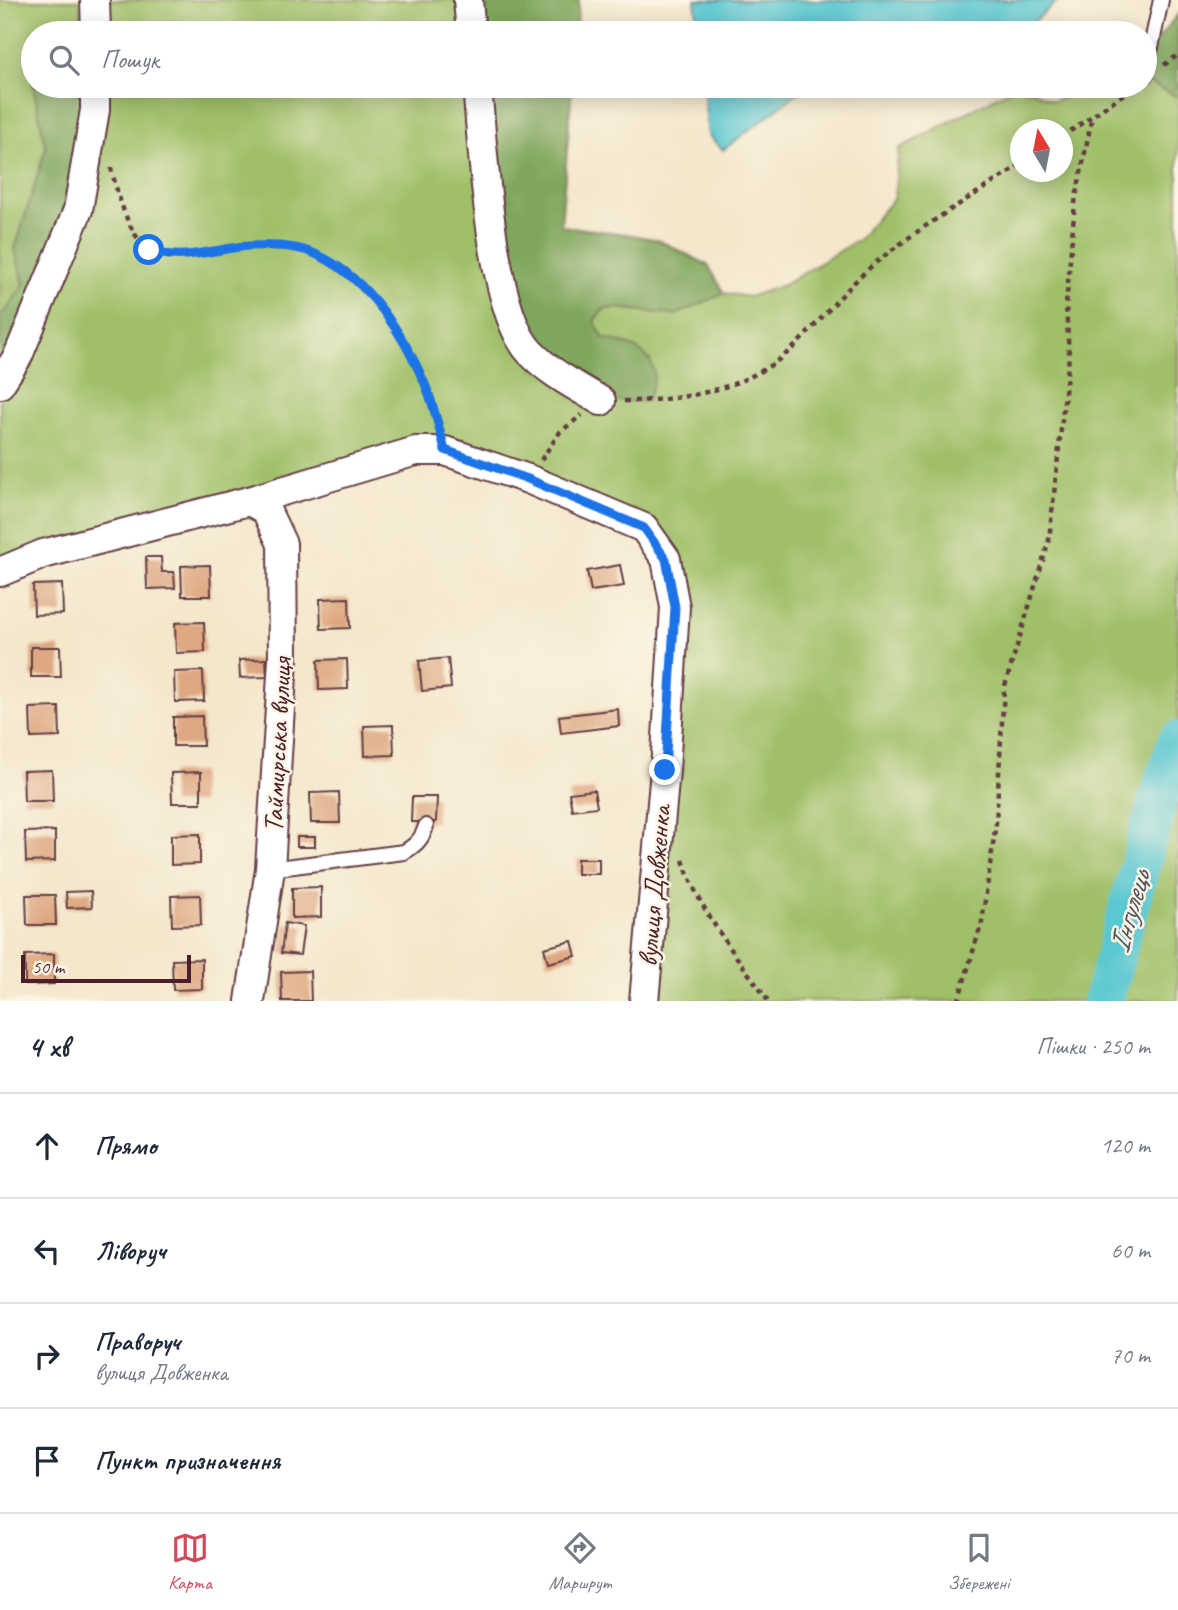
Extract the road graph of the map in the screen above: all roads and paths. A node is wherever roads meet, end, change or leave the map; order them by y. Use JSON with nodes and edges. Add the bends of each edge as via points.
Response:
{"nodes":[{"id":1,"x":94,"y":0,"type":"edge"},
{"id":2,"x":468,"y":0,"type":"edge"},
{"id":3,"x":1161,"y":0,"type":"edge"},
{"id":4,"x":95,"y":21,"type":"edge"},
{"id":5,"x":470,"y":21,"type":"edge"},
{"id":6,"x":1157,"y":21,"type":"edge"},
{"id":7,"x":94,"y":98,"type":"edge"},
{"id":8,"x":478,"y":98,"type":"edge"},
{"id":9,"x":1118,"y":98,"type":"edge"},
{"id":10,"x":1092,"y":117,"type":"junction"},
{"id":11,"x":1073,"y":130,"type":"edge"},
{"id":12,"x":108,"y":157,"type":"dead end"},
{"id":13,"x":1010,"y":172,"type":"edge"},
{"id":14,"x":0,"y":384,"type":"edge"},
{"id":15,"x":601,"y":401,"type":"junction"},
{"id":16,"x":445,"y":450,"type":"junction"},
{"id":17,"x":528,"y":479,"type":"junction"},
{"id":18,"x":249,"y":501,"type":"junction"},
{"id":19,"x":0,"y":572,"type":"edge"},
{"id":20,"x":426,"y":825,"type":"dead end"},
{"id":21,"x":680,"y":849,"type":"dead end"},
{"id":22,"x":270,"y":869,"type":"junction"},
{"id":23,"x":250,"y":1001,"type":"edge"},
{"id":24,"x":644,"y":1001,"type":"edge"},
{"id":25,"x":768,"y":1001,"type":"edge"},
{"id":26,"x":958,"y":1001,"type":"edge"}],
"edges":[{"from":1,"to":4,"type":"street"},
{"from":2,"to":5,"type":"street"},
{"from":3,"to":6,"type":"lane"},
{"from":7,"to":14,"type":"street","via":[[78,211],[18,356]]},
{"from":8,"to":15,"type":"street","via":[[495,258],[512,320],[528,350]]},
{"from":9,"to":10,"type":"path"},
{"from":10,"to":11,"type":"path"},
{"from":10,"to":26,"type":"path","via":[[1075,202],[1066,305],[1069,356],[1049,540],[1004,690],[996,823],[982,922]]},
{"from":12,"to":16,"type":"path","via":[[132,230],[149,250],[163,256],[239,247],[295,248],[322,257],[359,284],[391,322],[413,360],[426,386]]},
{"from":13,"to":15,"type":"path","via":[[883,257],[839,295],[796,346],[752,376],[703,394]]},
{"from":15,"to":17,"type":"path","via":[[560,432]]},
{"from":16,"to":17,"type":"street"},
{"from":16,"to":18,"type":"street","via":[[416,451]]},
{"from":17,"to":24,"type":"street","name":"вулиця Довженка","via":[[644,528],[666,559],[675,607]]},
{"from":18,"to":19,"type":"street","via":[[43,554]]},
{"from":18,"to":22,"type":"street","name":"Таймирська вулиця","via":[[266,510],[282,544],[283,659]]},
{"from":20,"to":22,"type":"lane","via":[[423,836],[404,852]]},
{"from":21,"to":25,"type":"path","via":[[696,892]]},
{"from":22,"to":23,"type":"street","name":"Таймирська вулиця"}]}
